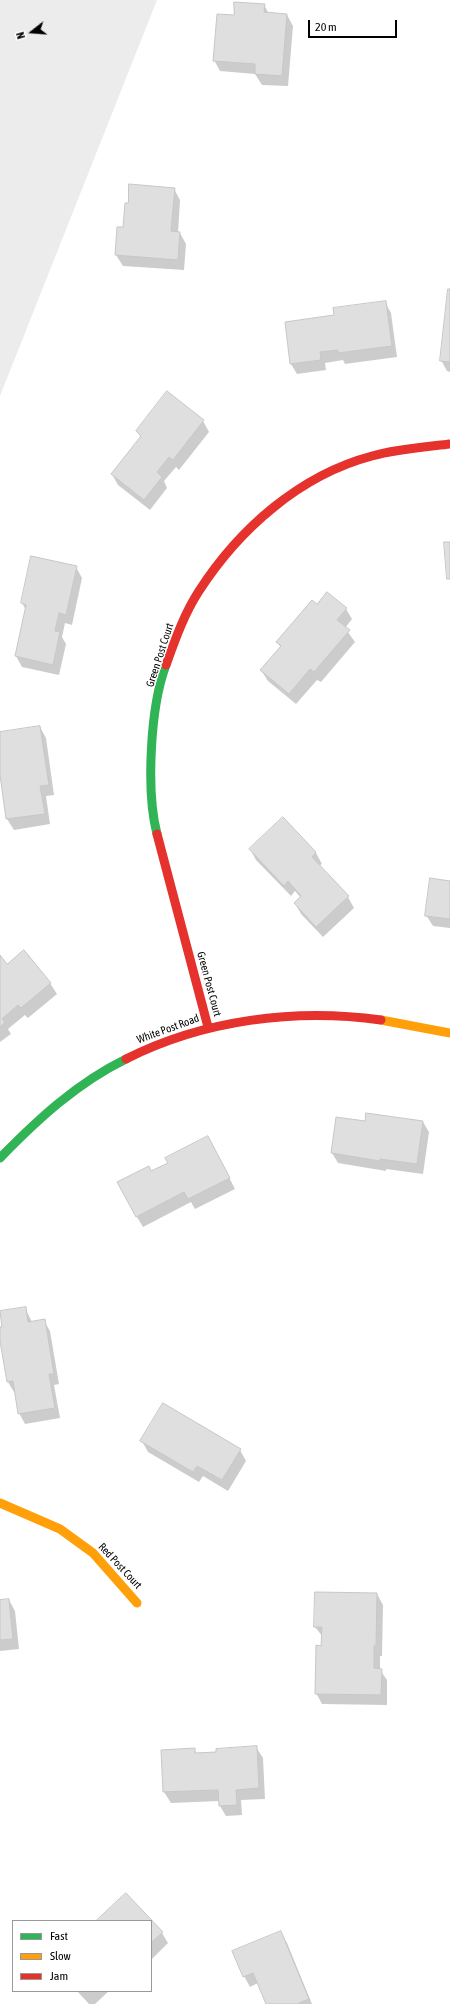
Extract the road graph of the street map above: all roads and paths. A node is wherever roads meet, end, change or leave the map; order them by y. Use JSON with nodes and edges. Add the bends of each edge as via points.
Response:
{"nodes":[{"id":1,"x":450,"y":444,"type":"edge"},
{"id":2,"x":208,"y":1027,"type":"junction"},
{"id":3,"x":450,"y":1033,"type":"edge"},
{"id":4,"x":0,"y":1158,"type":"edge"},
{"id":5,"x":0,"y":1503,"type":"edge"},
{"id":6,"x":137,"y":1603,"type":"dead end"}],
"edges":[{"from":1,"to":2,"type":"street","name":"Green Post Court","via":[[386,452],[360,459],[303,485],[260,516],[230,548],[191,607],[178,634],[155,711],[151,770],[152,802],[156,829]]},
{"from":2,"to":3,"type":"street","name":"White Post Road","via":[[286,1017],[358,1016]]},
{"from":2,"to":4,"type":"street","name":"White Post Road","via":[[156,1044],[90,1080],[36,1121]]},
{"from":5,"to":6,"type":"street","name":"Red Post Court","via":[[60,1529],[93,1553]]}]}
